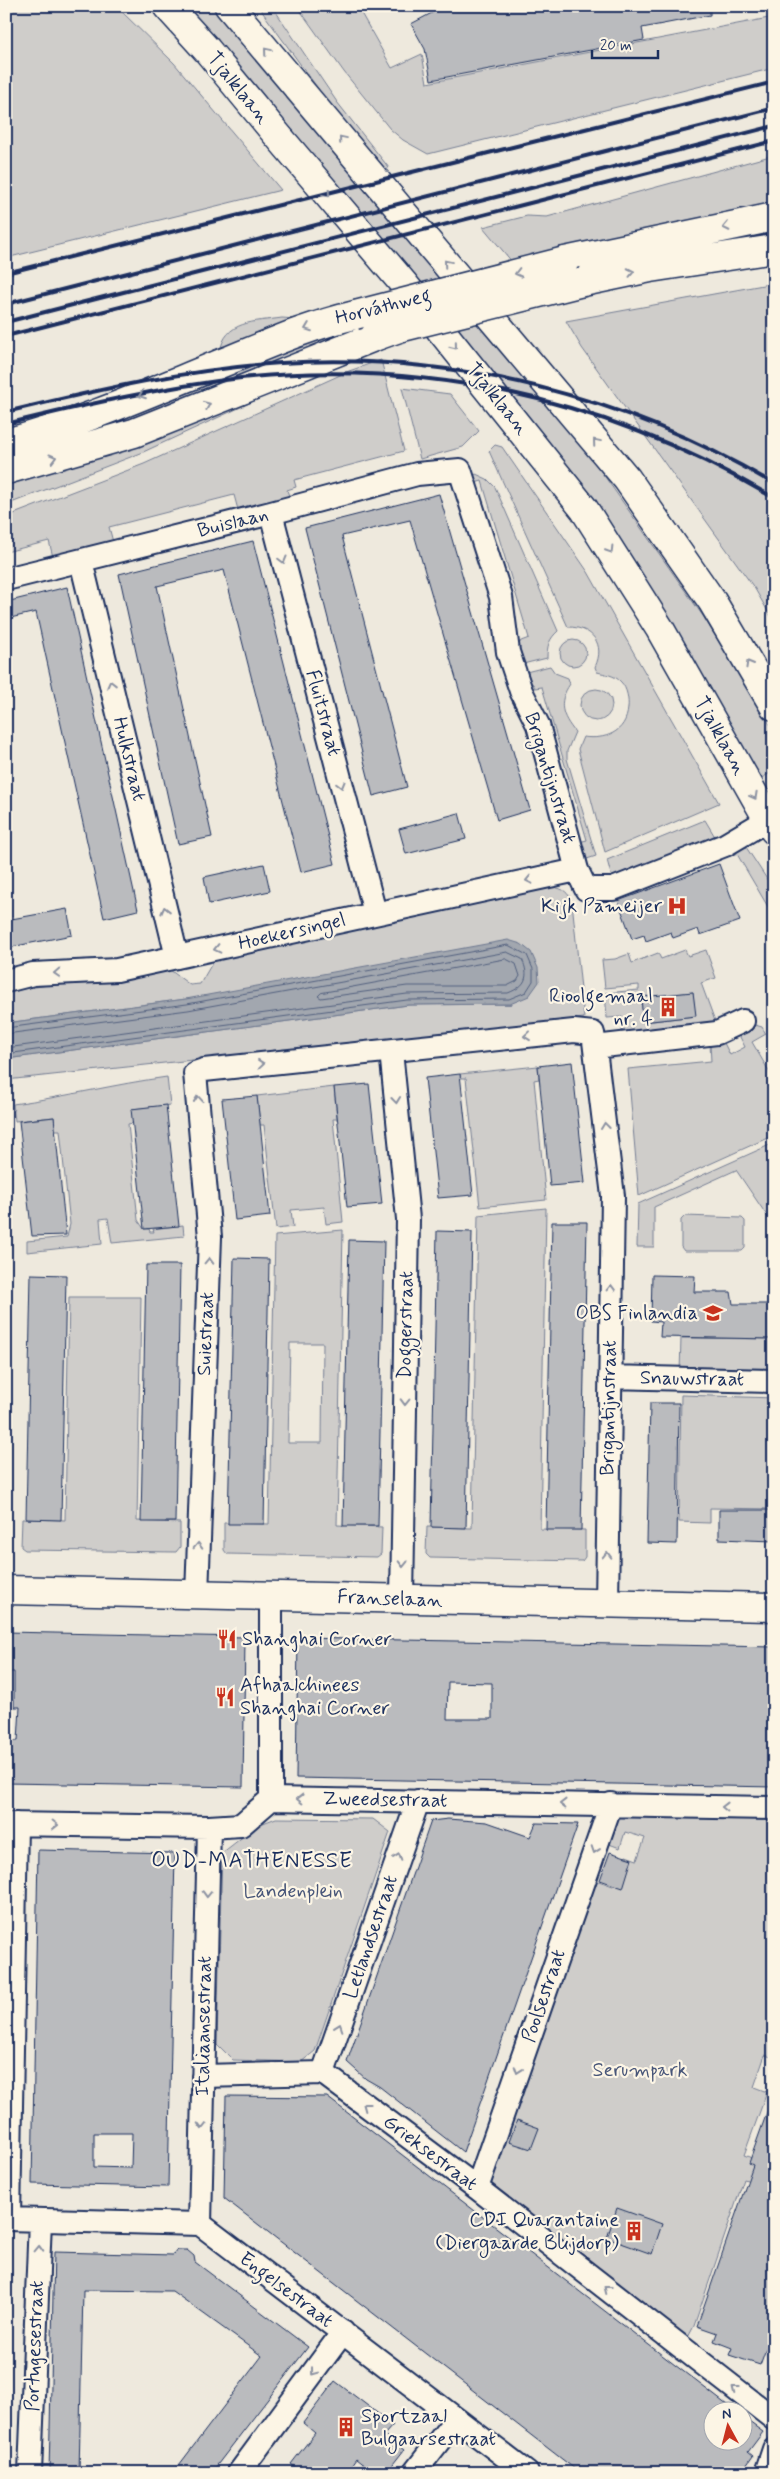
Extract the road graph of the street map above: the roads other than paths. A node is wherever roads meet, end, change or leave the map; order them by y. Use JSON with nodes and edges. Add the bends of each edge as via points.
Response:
{"nodes":[{"id":1,"x":167,"y":6,"type":"edge"},
{"id":2,"x":235,"y":10,"type":"edge"},
{"id":3,"x":774,"y":217,"type":"edge"},
{"id":4,"x":774,"y":249,"type":"edge"},
{"id":5,"x":6,"y":443,"type":"edge"},
{"id":6,"x":6,"y":470,"type":"edge"},
{"id":7,"x":460,"y":470,"type":"joint"},
{"id":8,"x":271,"y":513,"type":"junction"},
{"id":9,"x":81,"y":561,"type":"junction"},
{"id":10,"x":6,"y":579,"type":"edge"},
{"id":11,"x":774,"y":706,"type":"edge"},
{"id":12,"x":771,"y":822,"type":"edge"},
{"id":13,"x":577,"y":870,"type":"junction"},
{"id":14,"x":375,"y":913,"type":"junction"},
{"id":15,"x":177,"y":958,"type":"junction"},
{"id":16,"x":6,"y":981,"type":"edge"},
{"id":17,"x":743,"y":1021,"type":"dead end"},
{"id":18,"x":594,"y":1040,"type":"junction"},
{"id":19,"x":391,"y":1052,"type":"junction"},
{"id":20,"x":610,"y":1377,"type":"junction"},
{"id":21,"x":774,"y":1381,"type":"edge"},
{"id":22,"x":6,"y":1590,"type":"edge"},
{"id":23,"x":197,"y":1595,"type":"junction"},
{"id":24,"x":271,"y":1596,"type":"junction"},
{"id":25,"x":402,"y":1600,"type":"junction"},
{"id":26,"x":607,"y":1604,"type":"junction"},
{"id":27,"x":774,"y":1607,"type":"edge"},
{"id":28,"x":271,"y":1798,"type":"junction"},
{"id":29,"x":418,"y":1801,"type":"junction"},
{"id":30,"x":611,"y":1804,"type":"junction"},
{"id":31,"x":774,"y":1808,"type":"edge"},
{"id":32,"x":11,"y":1824,"type":"edge"},
{"id":33,"x":209,"y":1827,"type":"junction"},
{"id":34,"x":323,"y":2073,"type":"junction"},
{"id":35,"x":202,"y":2076,"type":"junction"},
{"id":36,"x":477,"y":2188,"type":"junction"},
{"id":37,"x":8,"y":2219,"type":"edge"},
{"id":38,"x":40,"y":2220,"type":"junction"},
{"id":39,"x":200,"y":2224,"type":"junction"},
{"id":40,"x":343,"y":2332,"type":"junction"},
{"id":41,"x":456,"y":2419,"type":"junction"},
{"id":42,"x":774,"y":2419,"type":"edge"},
{"id":43,"x":774,"y":2449,"type":"edge"},
{"id":44,"x":30,"y":2473,"type":"edge"},
{"id":45,"x":239,"y":2473,"type":"edge"},
{"id":46,"x":414,"y":2473,"type":"edge"},
{"id":47,"x":527,"y":2473,"type":"edge"},
{"id":48,"x":766,"y":2473,"type":"edge"}],
"edges":[{"from":1,"to":12,"type":"main road","name":"Tjalklaan","one_way":true,"via":[[403,283],[584,509],[660,629]]},
{"from":11,"to":2,"type":"main road","one_way":true,"via":[[712,601],[627,479]]},
{"from":3,"to":5,"type":"main road","name":"Horváthweg","one_way":true,"bridge":true,"via":[[566,261],[315,325],[96,413]]},
{"from":6,"to":4,"type":"main road","name":"Horváthweg","one_way":true,"bridge":true,"via":[[134,433],[399,328],[583,282]]},
{"from":7,"to":8,"type":"street","name":"Buislaan","via":[[417,474]]},
{"from":7,"to":13,"type":"street","name":"Brigantijnstraat","via":[[500,597],[508,652],[520,691],[538,725]]},
{"from":8,"to":9,"type":"street","name":"Buislaan"},
{"from":8,"to":14,"type":"street","name":"Fluitstraat","one_way":true},
{"from":9,"to":10,"type":"street","name":"Buislaan"},
{"from":15,"to":9,"type":"street","name":"Hulkstraat","one_way":true},
{"from":12,"to":13,"type":"street","name":"Brigantijnstraat","via":[[726,845],[613,889],[586,889]]},
{"from":13,"to":14,"type":"street","name":"Hoekersingel","one_way":true},
{"from":14,"to":15,"type":"street","name":"Hoekersingel","one_way":true},
{"from":15,"to":16,"type":"street","name":"Hoekersingel","one_way":true,"via":[[117,970],[33,974]]},
{"from":17,"to":18,"type":"street","via":[[717,1033]]},
{"from":18,"to":19,"type":"street","one_way":true,"via":[[574,1031]]},
{"from":20,"to":18,"type":"street","name":"Brigantijnstraat","one_way":true,"via":[[613,1196]]},
{"from":23,"to":19,"type":"street","name":"Suiestraat","one_way":true,"via":[[210,1237],[195,1073]]},
{"from":19,"to":25,"type":"street","name":"Doggerstraat","one_way":true,"via":[[408,1219]]},
{"from":20,"to":21,"type":"street","name":"Snauwstraat"},
{"from":26,"to":20,"type":"street","name":"Brigantijnstraat","one_way":true},
{"from":22,"to":23,"type":"main road","name":"Franselaan"},
{"from":23,"to":24,"type":"main road","name":"Franselaan"},
{"from":24,"to":25,"type":"main road","name":"Franselaan"},
{"from":24,"to":28,"type":"street"},
{"from":25,"to":26,"type":"main road","name":"Franselaan"},
{"from":26,"to":27,"type":"main road","name":"Franselaan"},
{"from":29,"to":28,"type":"street","name":"Zweedsestraat","one_way":true},
{"from":28,"to":33,"type":"street","via":[[241,1825]]},
{"from":30,"to":29,"type":"street","name":"Zweedsestraat","one_way":true},
{"from":34,"to":29,"type":"street","name":"Letlandsestraat","one_way":true},
{"from":31,"to":30,"type":"street","name":"Zweedsestraat","one_way":true},
{"from":30,"to":36,"type":"street","name":"Poolsestraat","one_way":true},
{"from":32,"to":33,"type":"street","one_way":true},
{"from":32,"to":37,"type":"street"},
{"from":33,"to":35,"type":"street","name":"Italiaansestraat","one_way":true},
{"from":34,"to":35,"type":"street"},
{"from":36,"to":34,"type":"street","name":"Grieksestraat","one_way":true},
{"from":35,"to":39,"type":"street","name":"Italiaansestraat","one_way":true},
{"from":42,"to":36,"type":"street","name":"Grieksestraat","one_way":true},
{"from":37,"to":38,"type":"street"},
{"from":38,"to":39,"type":"street"},
{"from":44,"to":38,"type":"street","name":"Portugesestraat","one_way":true},
{"from":39,"to":40,"type":"street","name":"Engelsestraat"},
{"from":40,"to":41,"type":"street","name":"Engelsestraat"},
{"from":40,"to":45,"type":"street","one_way":true},
{"from":41,"to":46,"type":"street"},
{"from":41,"to":47,"type":"street","name":"Engelsestraat"},
{"from":43,"to":48,"type":"street"}]}
